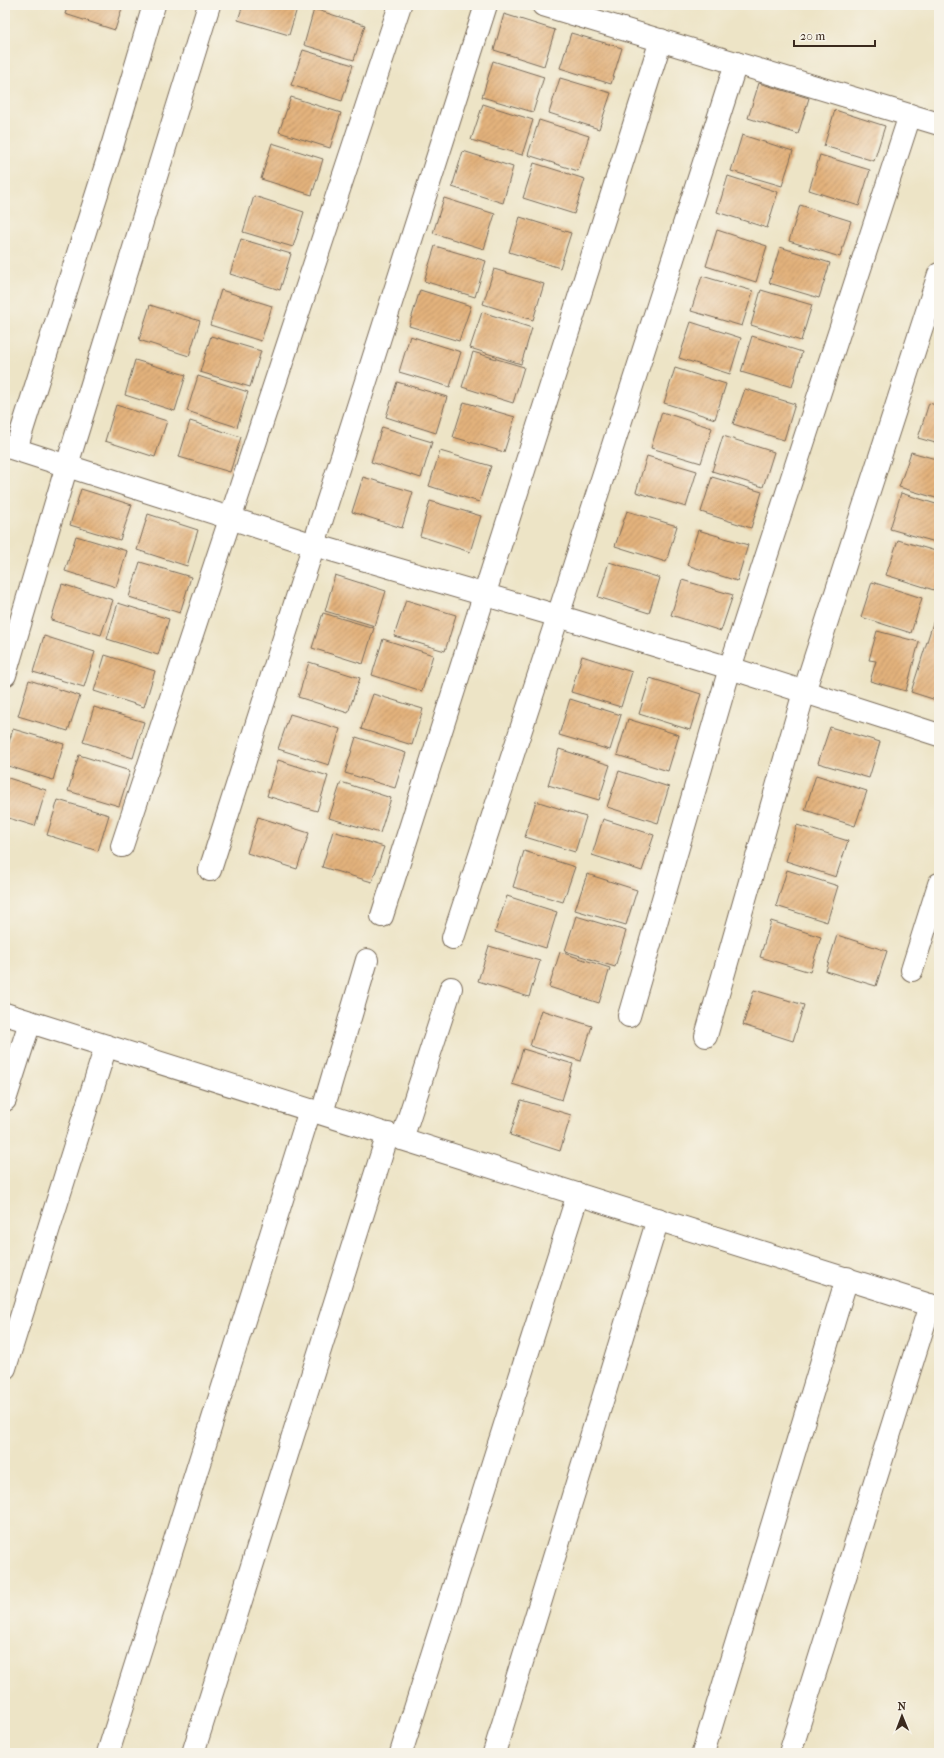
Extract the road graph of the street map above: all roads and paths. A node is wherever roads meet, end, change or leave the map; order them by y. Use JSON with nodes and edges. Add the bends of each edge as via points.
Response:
{"nodes":[{"id":1,"x":154,"y":5,"type":"edge"},
{"id":2,"x":209,"y":5,"type":"edge"},
{"id":3,"x":400,"y":5,"type":"edge"},
{"id":4,"x":486,"y":5,"type":"edge"},
{"id":5,"x":543,"y":5,"type":"edge"},
{"id":6,"x":661,"y":40,"type":"junction"},
{"id":7,"x":736,"y":63,"type":"junction"},
{"id":8,"x":910,"y":115,"type":"junction"},
{"id":9,"x":939,"y":124,"type":"edge"},
{"id":10,"x":939,"y":274,"type":"edge"},
{"id":11,"x":11,"y":447,"type":"edge"},
{"id":12,"x":67,"y":465,"type":"junction"},
{"id":13,"x":230,"y":519,"type":"junction"},
{"id":14,"x":314,"y":545,"type":"junction"},
{"id":15,"x":486,"y":594,"type":"junction"},
{"id":16,"x":558,"y":616,"type":"junction"},
{"id":17,"x":730,"y":668,"type":"junction"},
{"id":18,"x":5,"y":675,"type":"edge"},
{"id":19,"x":804,"y":692,"type":"junction"},
{"id":20,"x":939,"y":735,"type":"edge"},
{"id":21,"x":122,"y":846,"type":"dead end"},
{"id":22,"x":210,"y":870,"type":"dead end"},
{"id":23,"x":939,"y":884,"type":"edge"},
{"id":24,"x":382,"y":916,"type":"dead end"},
{"id":25,"x":453,"y":938,"type":"dead end"},
{"id":26,"x":367,"y":960,"type":"dead end"},
{"id":27,"x":912,"y":970,"type":"dead end"},
{"id":28,"x":451,"y":988,"type":"dead end"},
{"id":29,"x":5,"y":1014,"type":"edge"},
{"id":30,"x":629,"y":1016,"type":"dead end"},
{"id":31,"x":30,"y":1022,"type":"junction"},
{"id":32,"x":706,"y":1036,"type":"dead end"},
{"id":33,"x":106,"y":1046,"type":"junction"},
{"id":34,"x":5,"y":1100,"type":"edge"},
{"id":35,"x":316,"y":1112,"type":"junction"},
{"id":36,"x":395,"y":1137,"type":"junction"},
{"id":37,"x":578,"y":1194,"type":"junction"},
{"id":38,"x":658,"y":1219,"type":"junction"},
{"id":39,"x":847,"y":1278,"type":"junction"},
{"id":40,"x":935,"y":1306,"type":"edge"},
{"id":41,"x":5,"y":1368,"type":"edge"},
{"id":42,"x":108,"y":1753,"type":"edge"},
{"id":43,"x":193,"y":1753,"type":"edge"},
{"id":44,"x":401,"y":1753,"type":"edge"},
{"id":45,"x":494,"y":1753,"type":"edge"},
{"id":46,"x":704,"y":1753,"type":"edge"},
{"id":47,"x":790,"y":1753,"type":"edge"}],
"edges":[{"from":1,"to":11,"type":"street","via":[[110,151]]},
{"from":2,"to":12,"type":"street"},
{"from":3,"to":13,"type":"street"},
{"from":4,"to":14,"type":"street"},
{"from":5,"to":6,"type":"street"},
{"from":6,"to":7,"type":"street"},
{"from":6,"to":15,"type":"street"},
{"from":7,"to":8,"type":"street"},
{"from":7,"to":16,"type":"street"},
{"from":8,"to":9,"type":"street"},
{"from":8,"to":17,"type":"street"},
{"from":10,"to":19,"type":"street"},
{"from":11,"to":12,"type":"street"},
{"from":12,"to":13,"type":"street"},
{"from":12,"to":18,"type":"street"},
{"from":13,"to":14,"type":"street"},
{"from":13,"to":21,"type":"street"},
{"from":14,"to":15,"type":"street"},
{"from":14,"to":22,"type":"street"},
{"from":15,"to":16,"type":"street"},
{"from":15,"to":24,"type":"street"},
{"from":16,"to":17,"type":"street"},
{"from":16,"to":25,"type":"street"},
{"from":17,"to":19,"type":"street"},
{"from":17,"to":30,"type":"street"},
{"from":19,"to":20,"type":"street"},
{"from":19,"to":32,"type":"street"},
{"from":23,"to":27,"type":"street"},
{"from":26,"to":35,"type":"street"},
{"from":28,"to":36,"type":"street"},
{"from":29,"to":31,"type":"street"},
{"from":31,"to":33,"type":"street"},
{"from":31,"to":34,"type":"street"},
{"from":33,"to":35,"type":"street"},
{"from":33,"to":41,"type":"street"},
{"from":35,"to":36,"type":"street"},
{"from":35,"to":42,"type":"street"},
{"from":36,"to":37,"type":"street"},
{"from":36,"to":43,"type":"street"},
{"from":37,"to":38,"type":"street"},
{"from":37,"to":44,"type":"street"},
{"from":38,"to":39,"type":"street"},
{"from":38,"to":45,"type":"street"},
{"from":39,"to":40,"type":"street"},
{"from":39,"to":46,"type":"street"},
{"from":40,"to":47,"type":"street"}]}
